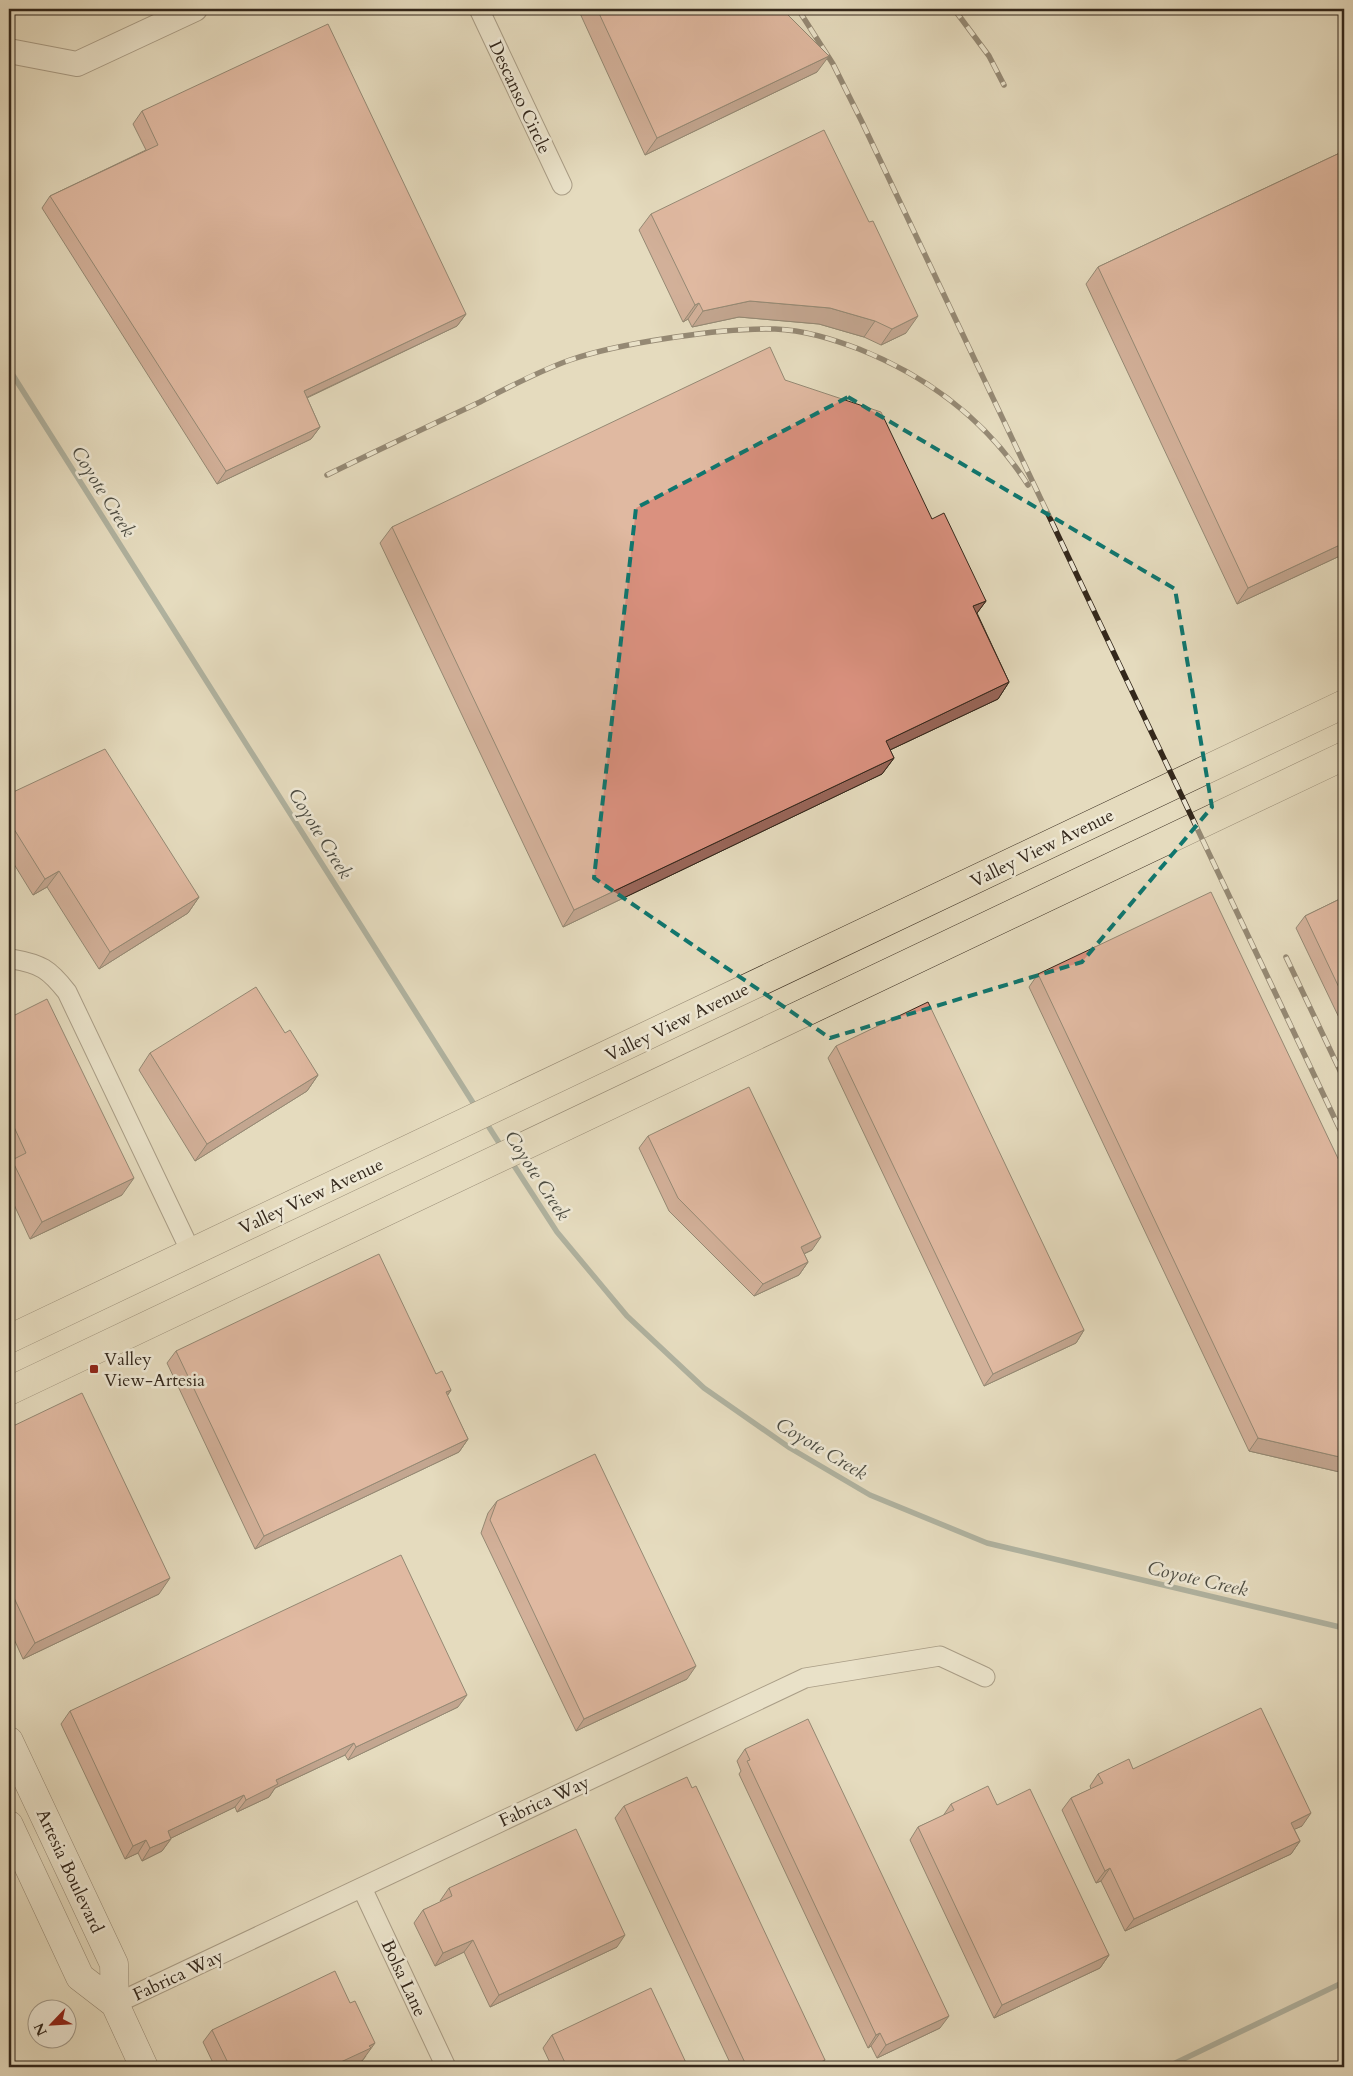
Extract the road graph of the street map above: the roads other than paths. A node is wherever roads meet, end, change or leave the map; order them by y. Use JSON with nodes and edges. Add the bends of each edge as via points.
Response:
{"nodes":[{"id":1,"x":195,"y":9,"type":"edge"},
{"id":2,"x":479,"y":9,"type":"edge"},
{"id":3,"x":9,"y":51,"type":"edge"},
{"id":4,"x":562,"y":185,"type":"dead end"},
{"id":5,"x":1344,"y":704,"type":"edge"},
{"id":6,"x":1344,"y":756,"type":"edge"},
{"id":7,"x":9,"y":960,"type":"edge"},
{"id":8,"x":192,"y":1252,"type":"junction"},
{"id":9,"x":9,"y":1339,"type":"edge"},
{"id":10,"x":9,"y":1391,"type":"edge"},
{"id":11,"x":984,"y":1677,"type":"dead end"},
{"id":12,"x":9,"y":1741,"type":"edge"},
{"id":13,"x":9,"y":1825,"type":"edge"},
{"id":14,"x":362,"y":1888,"type":"junction"},
{"id":15,"x":115,"y":2004,"type":"junction"},
{"id":16,"x":144,"y":2067,"type":"edge"},
{"id":17,"x":446,"y":2067,"type":"edge"}],
"edges":[{"from":1,"to":3,"type":"street","via":[[77,64]]},
{"from":2,"to":4,"type":"street","name":"Descanso Circle"},
{"from":5,"to":8,"type":"main road","name":"Valley View Avenue"},
{"from":6,"to":10,"type":"main road"},
{"from":7,"to":8,"type":"street","via":[[40,965],[56,977],[67,992]]},
{"from":8,"to":9,"type":"main road","name":"Valley View Avenue"},
{"from":11,"to":14,"type":"street","name":"Fabrica Way","via":[[940,1656],[805,1678]]},
{"from":12,"to":15,"type":"main road","name":"Artesia Boulevard","via":[[114,1964]]},
{"from":13,"to":15,"type":"main road","name":"Artesia Boulevard","via":[[80,1977]]},
{"from":14,"to":15,"type":"street","name":"Fabrica Way"},
{"from":14,"to":17,"type":"street","name":"Bolsa Lane"},
{"from":15,"to":16,"type":"main road","name":"Artesia Boulevard"}]}
